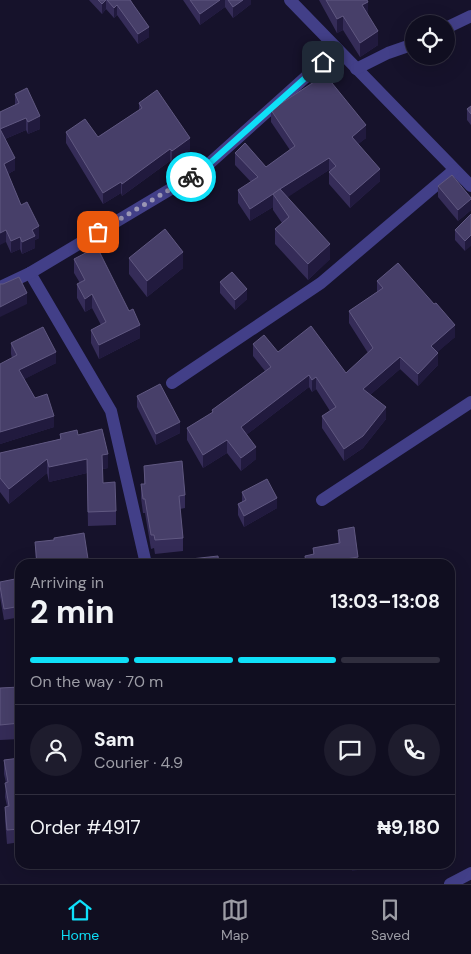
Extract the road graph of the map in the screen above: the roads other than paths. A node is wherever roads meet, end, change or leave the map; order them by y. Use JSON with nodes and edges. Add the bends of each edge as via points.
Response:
{"nodes":[{"id":1,"x":290,"y":0,"type":"edge"},
{"id":2,"x":471,"y":16,"type":"edge"},
{"id":3,"x":455,"y":24,"type":"edge"},
{"id":4,"x":405,"y":47,"type":"edge"},
{"id":5,"x":337,"y":50,"type":"junction"},
{"id":6,"x":356,"y":69,"type":"junction"},
{"id":7,"x":454,"y":170,"type":"junction"},
{"id":8,"x":471,"y":186,"type":"edge"},
{"id":9,"x":30,"y":273,"type":"junction"},
{"id":10,"x":0,"y":287,"type":"edge"},
{"id":11,"x":172,"y":382,"type":"dead end"},
{"id":12,"x":471,"y":402,"type":"edge"},
{"id":13,"x":322,"y":500,"type":"dead end"},
{"id":14,"x":145,"y":559,"type":"edge"},
{"id":15,"x":471,"y":873,"type":"edge"},
{"id":16,"x":450,"y":884,"type":"edge"}],
"edges":[{"from":1,"to":5,"type":"street"},
{"from":2,"to":3,"type":"street"},
{"from":4,"to":6,"type":"street"},
{"from":5,"to":6,"type":"street"},
{"from":5,"to":9,"type":"street","via":[[201,171]]},
{"from":6,"to":7,"type":"street"},
{"from":7,"to":8,"type":"street"},
{"from":7,"to":11,"type":"street","via":[[320,283]]},
{"from":9,"to":10,"type":"street"},
{"from":9,"to":14,"type":"street","via":[[111,411]]},
{"from":12,"to":13,"type":"street"},
{"from":15,"to":16,"type":"street"}]}
